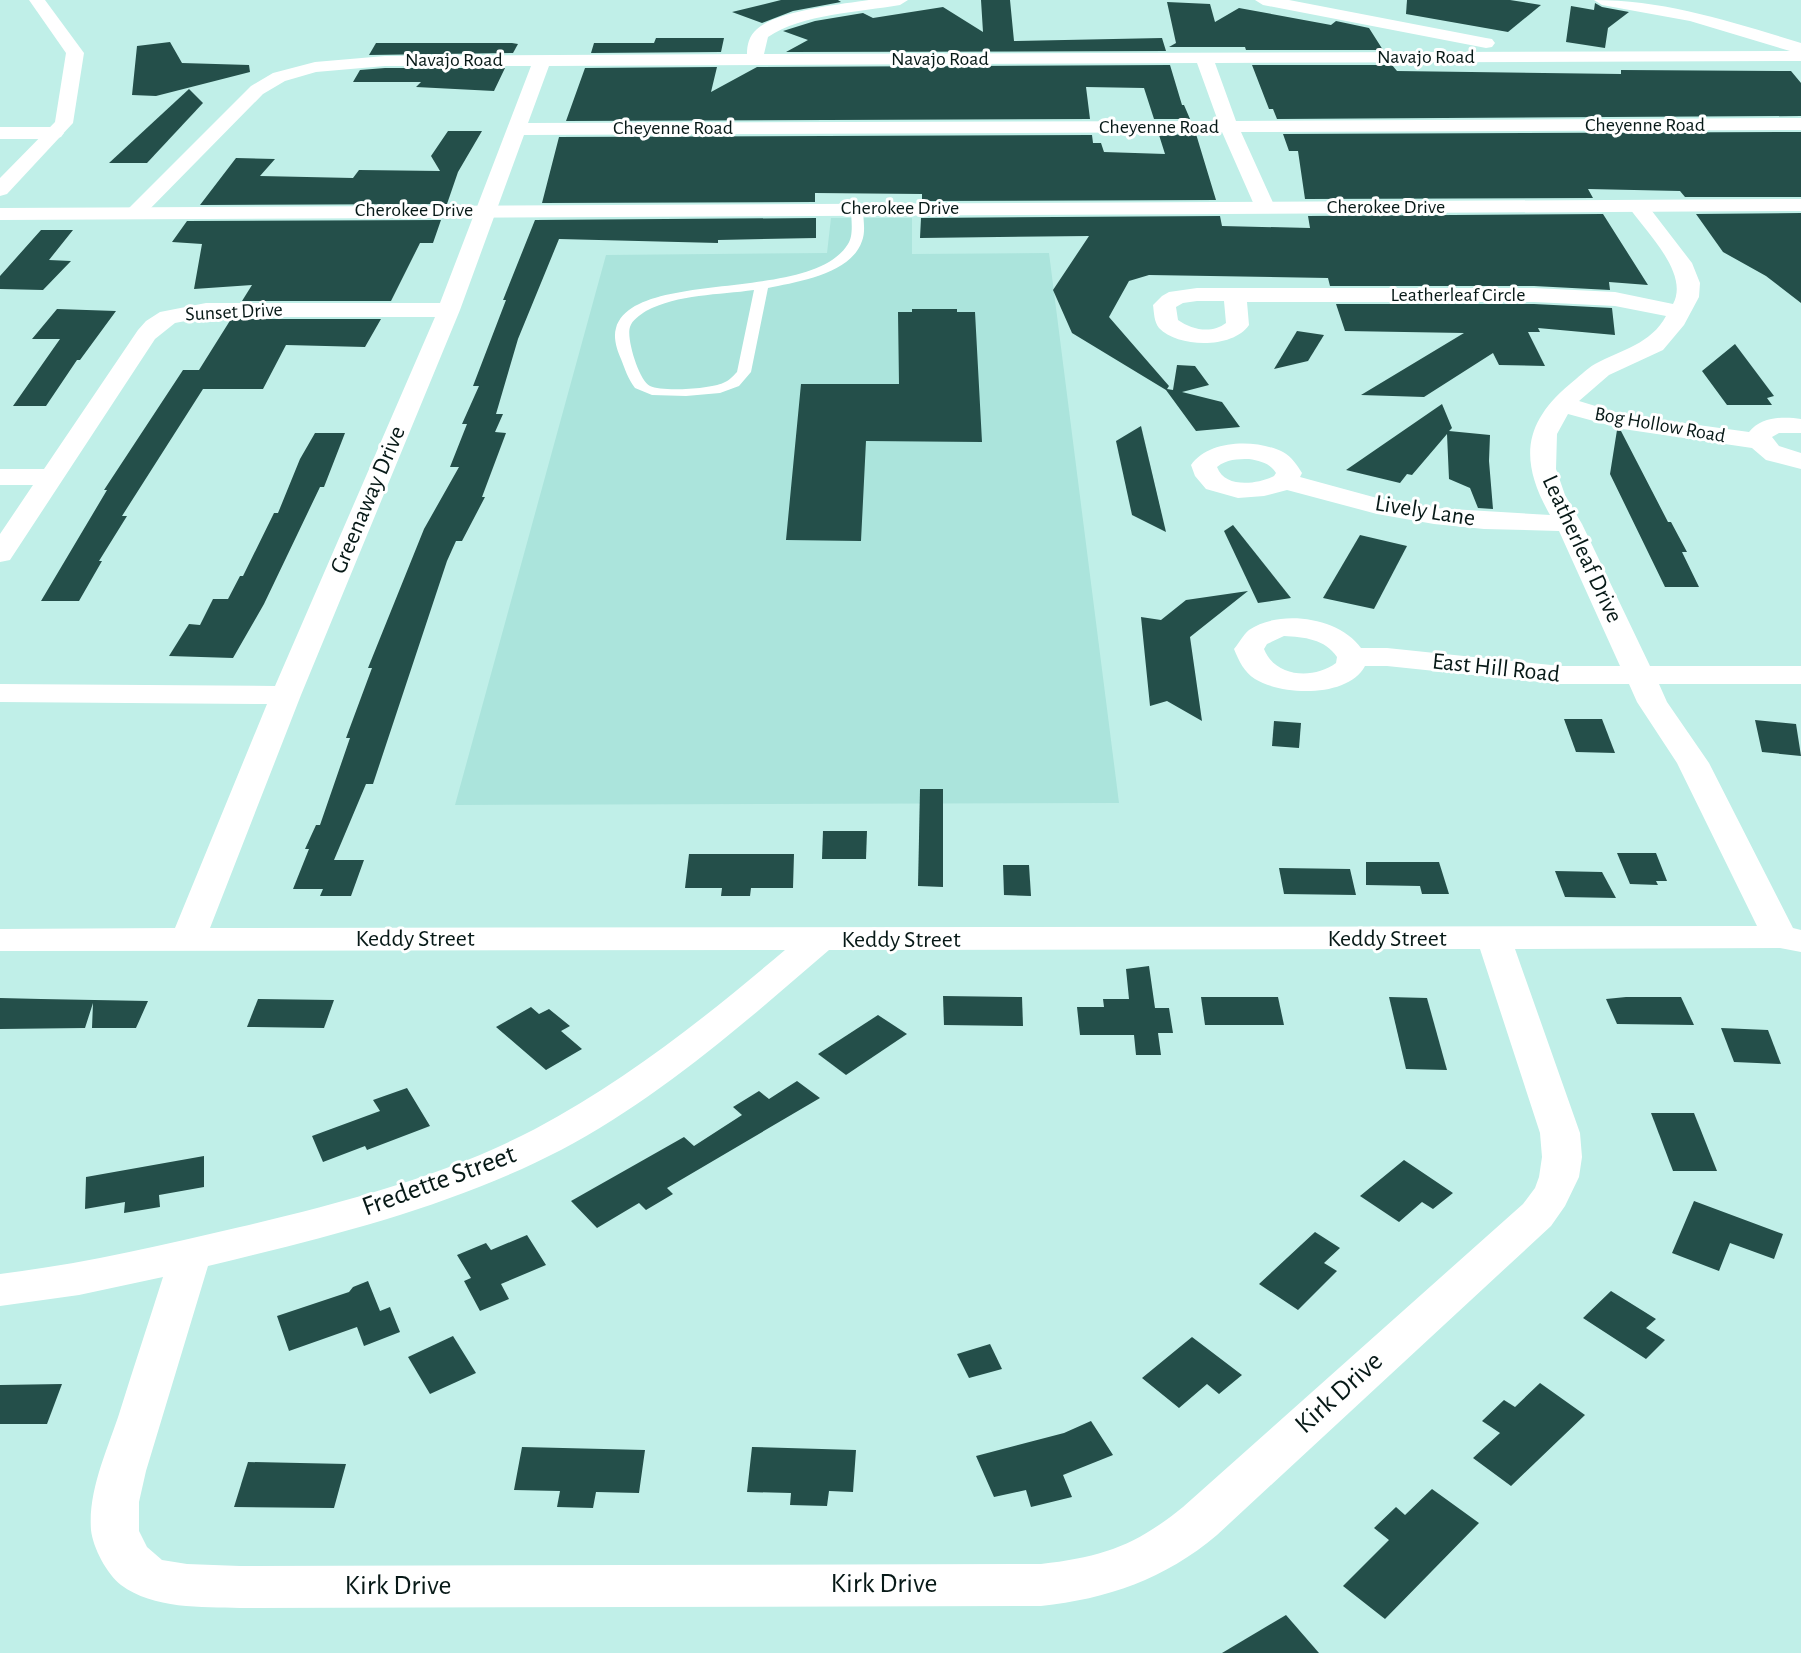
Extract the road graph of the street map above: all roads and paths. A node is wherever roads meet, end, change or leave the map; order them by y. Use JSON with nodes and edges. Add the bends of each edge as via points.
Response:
{"nodes":[{"id":1,"x":37,"y":0,"type":"edge"},
{"id":2,"x":900,"y":0,"type":"edge"},
{"id":3,"x":1263,"y":0,"type":"edge"},
{"id":4,"x":1602,"y":0,"type":"edge"},
{"id":5,"x":1801,"y":48,"type":"edge"},
{"id":6,"x":1801,"y":56,"type":"edge"},
{"id":7,"x":1559,"y":57,"type":"junction"},
{"id":8,"x":1204,"y":58,"type":"junction"},
{"id":9,"x":755,"y":59,"type":"junction"},
{"id":10,"x":542,"y":60,"type":"junction"},
{"id":11,"x":1801,"y":124,"type":"edge"},
{"id":12,"x":1228,"y":126,"type":"junction"},
{"id":13,"x":518,"y":129,"type":"junction"},
{"id":14,"x":0,"y":133,"type":"edge"},
{"id":15,"x":54,"y":133,"type":"junction"},
{"id":16,"x":0,"y":190,"type":"edge"},
{"id":17,"x":1801,"y":205,"type":"edge"},
{"id":18,"x":1638,"y":206,"type":"junction"},
{"id":19,"x":1264,"y":207,"type":"junction"},
{"id":20,"x":857,"y":208,"type":"junction"},
{"id":21,"x":486,"y":210,"type":"junction"},
{"id":22,"x":135,"y":213,"type":"junction"},
{"id":23,"x":0,"y":214,"type":"edge"},
{"id":24,"x":762,"y":284,"type":"junction"},
{"id":25,"x":1235,"y":295,"type":"dead end"},
{"id":26,"x":449,"y":310,"type":"junction"},
{"id":27,"x":1680,"y":312,"type":"junction"},
{"id":28,"x":1561,"y":404,"type":"junction"},
{"id":29,"x":1801,"y":426,"type":"edge"},
{"id":30,"x":1759,"y":441,"type":"junction"},
{"id":31,"x":1801,"y":461,"type":"edge"},
{"id":32,"x":0,"y":477,"type":"edge"},
{"id":33,"x":50,"y":477,"type":"junction"},
{"id":34,"x":1285,"y":481,"type":"dead end"},
{"id":35,"x":1568,"y":523,"type":"junction"},
{"id":36,"x":0,"y":554,"type":"edge"},
{"id":37,"x":1352,"y":657,"type":"dead end"},
{"id":38,"x":1639,"y":674,"type":"junction"},
{"id":39,"x":1801,"y":675,"type":"edge"},
{"id":40,"x":0,"y":693,"type":"edge"},
{"id":41,"x":286,"y":695,"type":"junction"},
{"id":42,"x":189,"y":938,"type":"junction"},
{"id":43,"x":1494,"y":939,"type":"junction"},
{"id":44,"x":1791,"y":939,"type":"edge"},
{"id":45,"x":0,"y":940,"type":"edge"},
{"id":46,"x":819,"y":940,"type":"junction"},
{"id":47,"x":191,"y":1255,"type":"junction"},
{"id":48,"x":0,"y":1290,"type":"edge"}],
"edges":[{"from":1,"to":15,"type":"street","via":[[75,53],[64,123]]},
{"from":2,"to":9,"type":"street","via":[[775,25],[760,34]]},
{"from":3,"to":7,"type":"street"},
{"from":4,"to":5,"type":"street","via":[[1694,16]]},
{"from":6,"to":7,"type":"street","name":"Navajo Road"},
{"from":7,"to":8,"type":"street","name":"Navajo Road"},
{"from":8,"to":9,"type":"street","name":"Navajo Road"},
{"from":8,"to":12,"type":"street"},
{"from":9,"to":10,"type":"street","name":"Navajo Road"},
{"from":10,"to":13,"type":"street","name":"Greenaway Drive"},
{"from":10,"to":22,"type":"street","name":"Navajo Road","via":[[356,62],[290,74],[257,90]]},
{"from":11,"to":12,"type":"street","name":"Cheyenne Road"},
{"from":12,"to":13,"type":"street","name":"Cheyenne Road"},
{"from":12,"to":19,"type":"street"},
{"from":13,"to":21,"type":"street","name":"Greenaway Drive"},
{"from":14,"to":15,"type":"street"},
{"from":15,"to":16,"type":"street"},
{"from":17,"to":18,"type":"street","name":"Cherokee Drive"},
{"from":18,"to":19,"type":"street","name":"Cherokee Drive"},
{"from":18,"to":27,"type":"street","name":"Leatherleaf Drive","via":[[1673,250],[1687,276],[1690,290]]},
{"from":19,"to":20,"type":"street","name":"Cherokee Drive"},
{"from":20,"to":21,"type":"street","name":"Cherokee Drive"},
{"from":20,"to":24,"type":"lane","via":[[856,242],[841,262],[816,274]]},
{"from":21,"to":22,"type":"street","name":"Cherokee Drive"},
{"from":21,"to":26,"type":"street","name":"Greenaway Drive"},
{"from":22,"to":23,"type":"street","name":"Cherokee Drive"},
{"from":24,"to":24,"type":"lane","via":[[657,302],[631,316],[624,325],[620,343],[638,383],[646,390],[662,391],[719,389],[736,382],[744,372]]},
{"from":25,"to":27,"type":"street","name":"Leatherleaf Circle","via":[[1534,295],[1615,299]]},
{"from":26,"to":33,"type":"street","name":"Sunset Drive","via":[[226,308],[168,317],[146,335]]},
{"from":26,"to":41,"type":"street","name":"Greenaway Drive"},
{"from":27,"to":28,"type":"street","name":"Leatherleaf Drive","via":[[1669,332],[1655,345],[1596,373]]},
{"from":28,"to":30,"type":"street","name":"Bog Hollow Road","via":[[1623,422]]},
{"from":28,"to":35,"type":"street","name":"Leatherleaf Drive","via":[[1544,434],[1542,457],[1546,481]]},
{"from":29,"to":30,"type":"street","name":"Bog Hollow Road","via":[[1769,428],[1761,433]]},
{"from":30,"to":31,"type":"street","name":"Bog Hollow Road","via":[[1777,455]]},
{"from":32,"to":33,"type":"street"},
{"from":33,"to":36,"type":"street","name":"Sunset Drive"},
{"from":34,"to":35,"type":"street","name":"Lively Lane","via":[[1432,516]]},
{"from":35,"to":38,"type":"street","name":"Leatherleaf Drive"},
{"from":37,"to":38,"type":"street","name":"East Hill Road","via":[[1388,657],[1550,675]]},
{"from":38,"to":39,"type":"street","name":"East Hill Road"},
{"from":38,"to":44,"type":"street","name":"Leatherleaf Drive"},
{"from":40,"to":41,"type":"street"},
{"from":41,"to":42,"type":"street","name":"Greenaway Drive"},
{"from":42,"to":45,"type":"street","name":"Keddy Street"},
{"from":42,"to":46,"type":"street","name":"Keddy Street"},
{"from":43,"to":44,"type":"street","name":"Keddy Street"},
{"from":43,"to":46,"type":"street","name":"Keddy Street"},
{"from":43,"to":47,"type":"street","name":"Kirk Drive","via":[[1560,1133],[1562,1166],[1550,1200],[1188,1534],[1140,1562],[1093,1578],[1041,1585],[240,1587],[151,1577],[139,1572],[120,1547],[115,1533],[115,1507]]},
{"from":46,"to":47,"type":"street","name":"Fredette Street","via":[[675,1059],[544,1141],[384,1204]]},
{"from":47,"to":48,"type":"street","name":"Fredette Street","via":[[95,1276]]}]}
